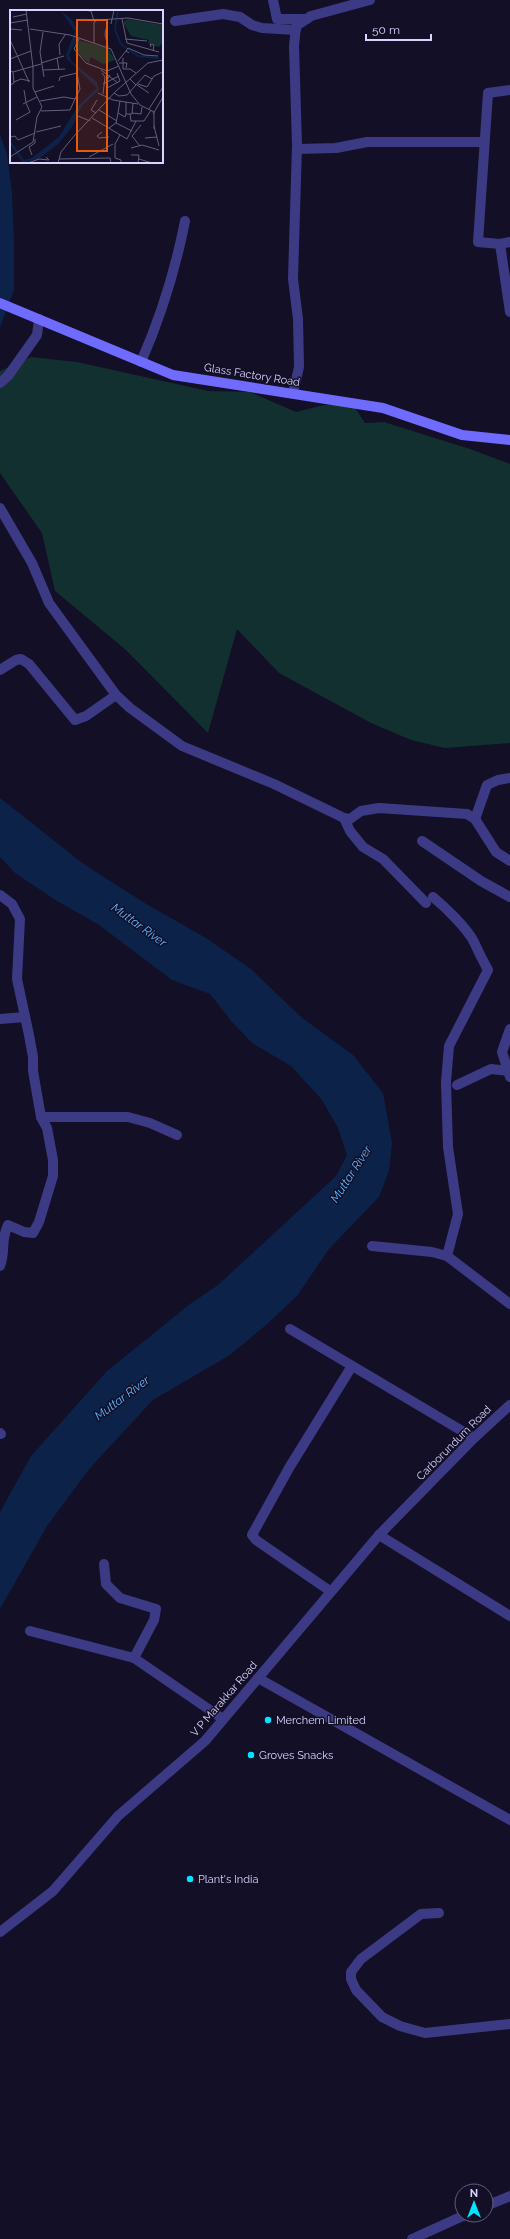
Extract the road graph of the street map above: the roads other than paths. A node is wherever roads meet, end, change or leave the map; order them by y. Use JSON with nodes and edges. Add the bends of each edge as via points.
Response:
{"nodes":[{"id":1,"x":273,"y":0,"type":"edge"},
{"id":2,"x":370,"y":0,"type":"edge"},
{"id":3,"x":356,"y":2,"type":"edge"},
{"id":4,"x":307,"y":19,"type":"junction"},
{"id":5,"x":175,"y":21,"type":"dead end"},
{"id":6,"x":296,"y":30,"type":"junction"},
{"id":7,"x":510,"y":90,"type":"edge"},
{"id":8,"x":484,"y":142,"type":"junction"},
{"id":9,"x":297,"y":149,"type":"junction"},
{"id":10,"x":185,"y":221,"type":"dead end"},
{"id":11,"x":510,"y":242,"type":"edge"},
{"id":12,"x":500,"y":244,"type":"junction"},
{"id":13,"x":0,"y":303,"type":"edge"},
{"id":14,"x":510,"y":312,"type":"edge"},
{"id":15,"x":39,"y":319,"type":"junction"},
{"id":16,"x":141,"y":362,"type":"junction"},
{"id":17,"x":0,"y":383,"type":"edge"},
{"id":18,"x":293,"y":393,"type":"junction"},
{"id":19,"x":510,"y":440,"type":"edge"},
{"id":20,"x":0,"y":508,"type":"edge"},
{"id":21,"x":0,"y":670,"type":"edge"},
{"id":22,"x":116,"y":695,"type":"junction"},
{"id":23,"x":510,"y":778,"type":"edge"},
{"id":24,"x":344,"y":818,"type":"junction"},
{"id":25,"x":475,"y":819,"type":"junction"},
{"id":26,"x":422,"y":841,"type":"dead end"},
{"id":27,"x":510,"y":861,"type":"edge"},
{"id":28,"x":0,"y":895,"type":"edge"},
{"id":29,"x":510,"y":897,"type":"edge"},
{"id":30,"x":25,"y":1017,"type":"junction"},
{"id":31,"x":0,"y":1019,"type":"edge"},
{"id":32,"x":510,"y":1029,"type":"edge"},
{"id":33,"x":509,"y":1074,"type":"edge"},
{"id":34,"x":457,"y":1085,"type":"dead end"},
{"id":35,"x":41,"y":1117,"type":"junction"},
{"id":36,"x":177,"y":1135,"type":"dead end"},
{"id":37,"x":372,"y":1246,"type":"dead end"},
{"id":38,"x":447,"y":1256,"type":"junction"},
{"id":39,"x":0,"y":1266,"type":"edge"},
{"id":40,"x":510,"y":1304,"type":"edge"},
{"id":41,"x":290,"y":1329,"type":"dead end"},
{"id":42,"x":352,"y":1366,"type":"junction"},
{"id":43,"x":510,"y":1405,"type":"edge"},
{"id":44,"x":474,"y":1438,"type":"junction"},
{"id":45,"x":415,"y":1499,"type":"joint"},
{"id":46,"x":379,"y":1535,"type":"junction"},
{"id":47,"x":104,"y":1564,"type":"dead end"},
{"id":48,"x":330,"y":1591,"type":"junction"},
{"id":49,"x":510,"y":1616,"type":"edge"},
{"id":50,"x":30,"y":1631,"type":"dead end"},
{"id":51,"x":134,"y":1658,"type":"junction"},
{"id":52,"x":258,"y":1678,"type":"junction"},
{"id":53,"x":224,"y":1719,"type":"junction"},
{"id":54,"x":510,"y":1820,"type":"edge"},
{"id":55,"x":439,"y":1913,"type":"dead end"},
{"id":56,"x":0,"y":1932,"type":"edge"},
{"id":57,"x":510,"y":2024,"type":"edge"},
{"id":58,"x":510,"y":2196,"type":"edge"},
{"id":59,"x":494,"y":2203,"type":"edge"},
{"id":60,"x":454,"y":2220,"type":"edge"},
{"id":61,"x":412,"y":2239,"type":"edge"}],
"edges":[{"from":1,"to":4,"type":"street","via":[[277,19]]},
{"from":2,"to":3,"type":"street"},
{"from":3,"to":4,"type":"street"},
{"from":4,"to":6,"type":"street","via":[[296,26]]},
{"from":5,"to":6,"type":"street","via":[[223,14],[240,17],[262,28]]},
{"from":6,"to":9,"type":"street","via":[[294,46]]},
{"from":7,"to":8,"type":"street","via":[[488,93]]},
{"from":8,"to":9,"type":"street","via":[[367,142],[336,148]]},
{"from":8,"to":12,"type":"street","via":[[478,242]]},
{"from":9,"to":18,"type":"street","via":[[293,279],[298,319],[299,367]]},
{"from":10,"to":16,"type":"street","via":[[176,264],[159,320]]},
{"from":11,"to":12,"type":"street"},
{"from":12,"to":14,"type":"street"},
{"from":13,"to":15,"type":"main road","name":"Glass Factory Road"},
{"from":15,"to":16,"type":"main road","name":"Glass Factory Road"},
{"from":15,"to":17,"type":"street","via":[[37,335],[8,376]]},
{"from":16,"to":18,"type":"main road","name":"Glass Factory Road","via":[[173,376]]},
{"from":18,"to":19,"type":"main road","name":"Glass Factory Road","via":[[383,408],[462,435]]},
{"from":20,"to":22,"type":"street","via":[[32,563],[49,603]]},
{"from":21,"to":22,"type":"street","via":[[16,660],[21,659],[29,664],[75,720],[86,716]]},
{"from":22,"to":24,"type":"street","via":[[145,721],[182,746],[274,784]]},
{"from":23,"to":25,"type":"street","via":[[487,785]]},
{"from":24,"to":25,"type":"street","via":[[350,819],[361,811],[379,808],[467,814]]},
{"from":24,"to":38,"type":"street","via":[[350,831],[363,847],[383,859],[430,900],[448,910],[474,942],[475,949],[488,970],[449,1046],[446,1082],[448,1146],[458,1214]]},
{"from":25,"to":27,"type":"street","via":[[496,852]]},
{"from":26,"to":29,"type":"street","via":[[481,881]]},
{"from":28,"to":30,"type":"street","via":[[12,904],[20,919],[17,979]]},
{"from":30,"to":31,"type":"street"},
{"from":30,"to":35,"type":"street"},
{"from":32,"to":33,"type":"street","via":[[502,1052]]},
{"from":33,"to":34,"type":"street","via":[[491,1069]]},
{"from":35,"to":36,"type":"street","via":[[128,1117]]},
{"from":35,"to":39,"type":"street","via":[[47,1128],[53,1176],[34,1233],[8,1225],[2,1235]]},
{"from":37,"to":38,"type":"street"},
{"from":38,"to":40,"type":"street"},
{"from":41,"to":42,"type":"street"},
{"from":42,"to":44,"type":"street"},
{"from":42,"to":48,"type":"street","via":[[289,1468],[252,1535]]},
{"from":43,"to":44,"type":"street","name":"Carborundum Road"},
{"from":44,"to":45,"type":"street","name":"Carborundum Road"},
{"from":45,"to":46,"type":"street","name":"V P Marakkar Road"},
{"from":46,"to":48,"type":"street","name":"V P Marakkar Road"},
{"from":46,"to":49,"type":"street"},
{"from":47,"to":51,"type":"street","via":[[106,1584],[120,1598],[156,1609],[154,1620]]},
{"from":48,"to":52,"type":"street","name":"V P Marakkar Road"},
{"from":50,"to":51,"type":"street"},
{"from":51,"to":53,"type":"street"},
{"from":52,"to":53,"type":"street","name":"V P Marakkar Road"},
{"from":52,"to":54,"type":"street"},
{"from":53,"to":56,"type":"street","name":"V P Marakkar Road","via":[[205,1741],[118,1816],[53,1890]]},
{"from":55,"to":57,"type":"street","via":[[421,1914],[361,1959],[351,1972],[356,1990],[382,2017],[400,2026],[425,2033]]},
{"from":58,"to":59,"type":"street"},
{"from":60,"to":61,"type":"street"}]}
